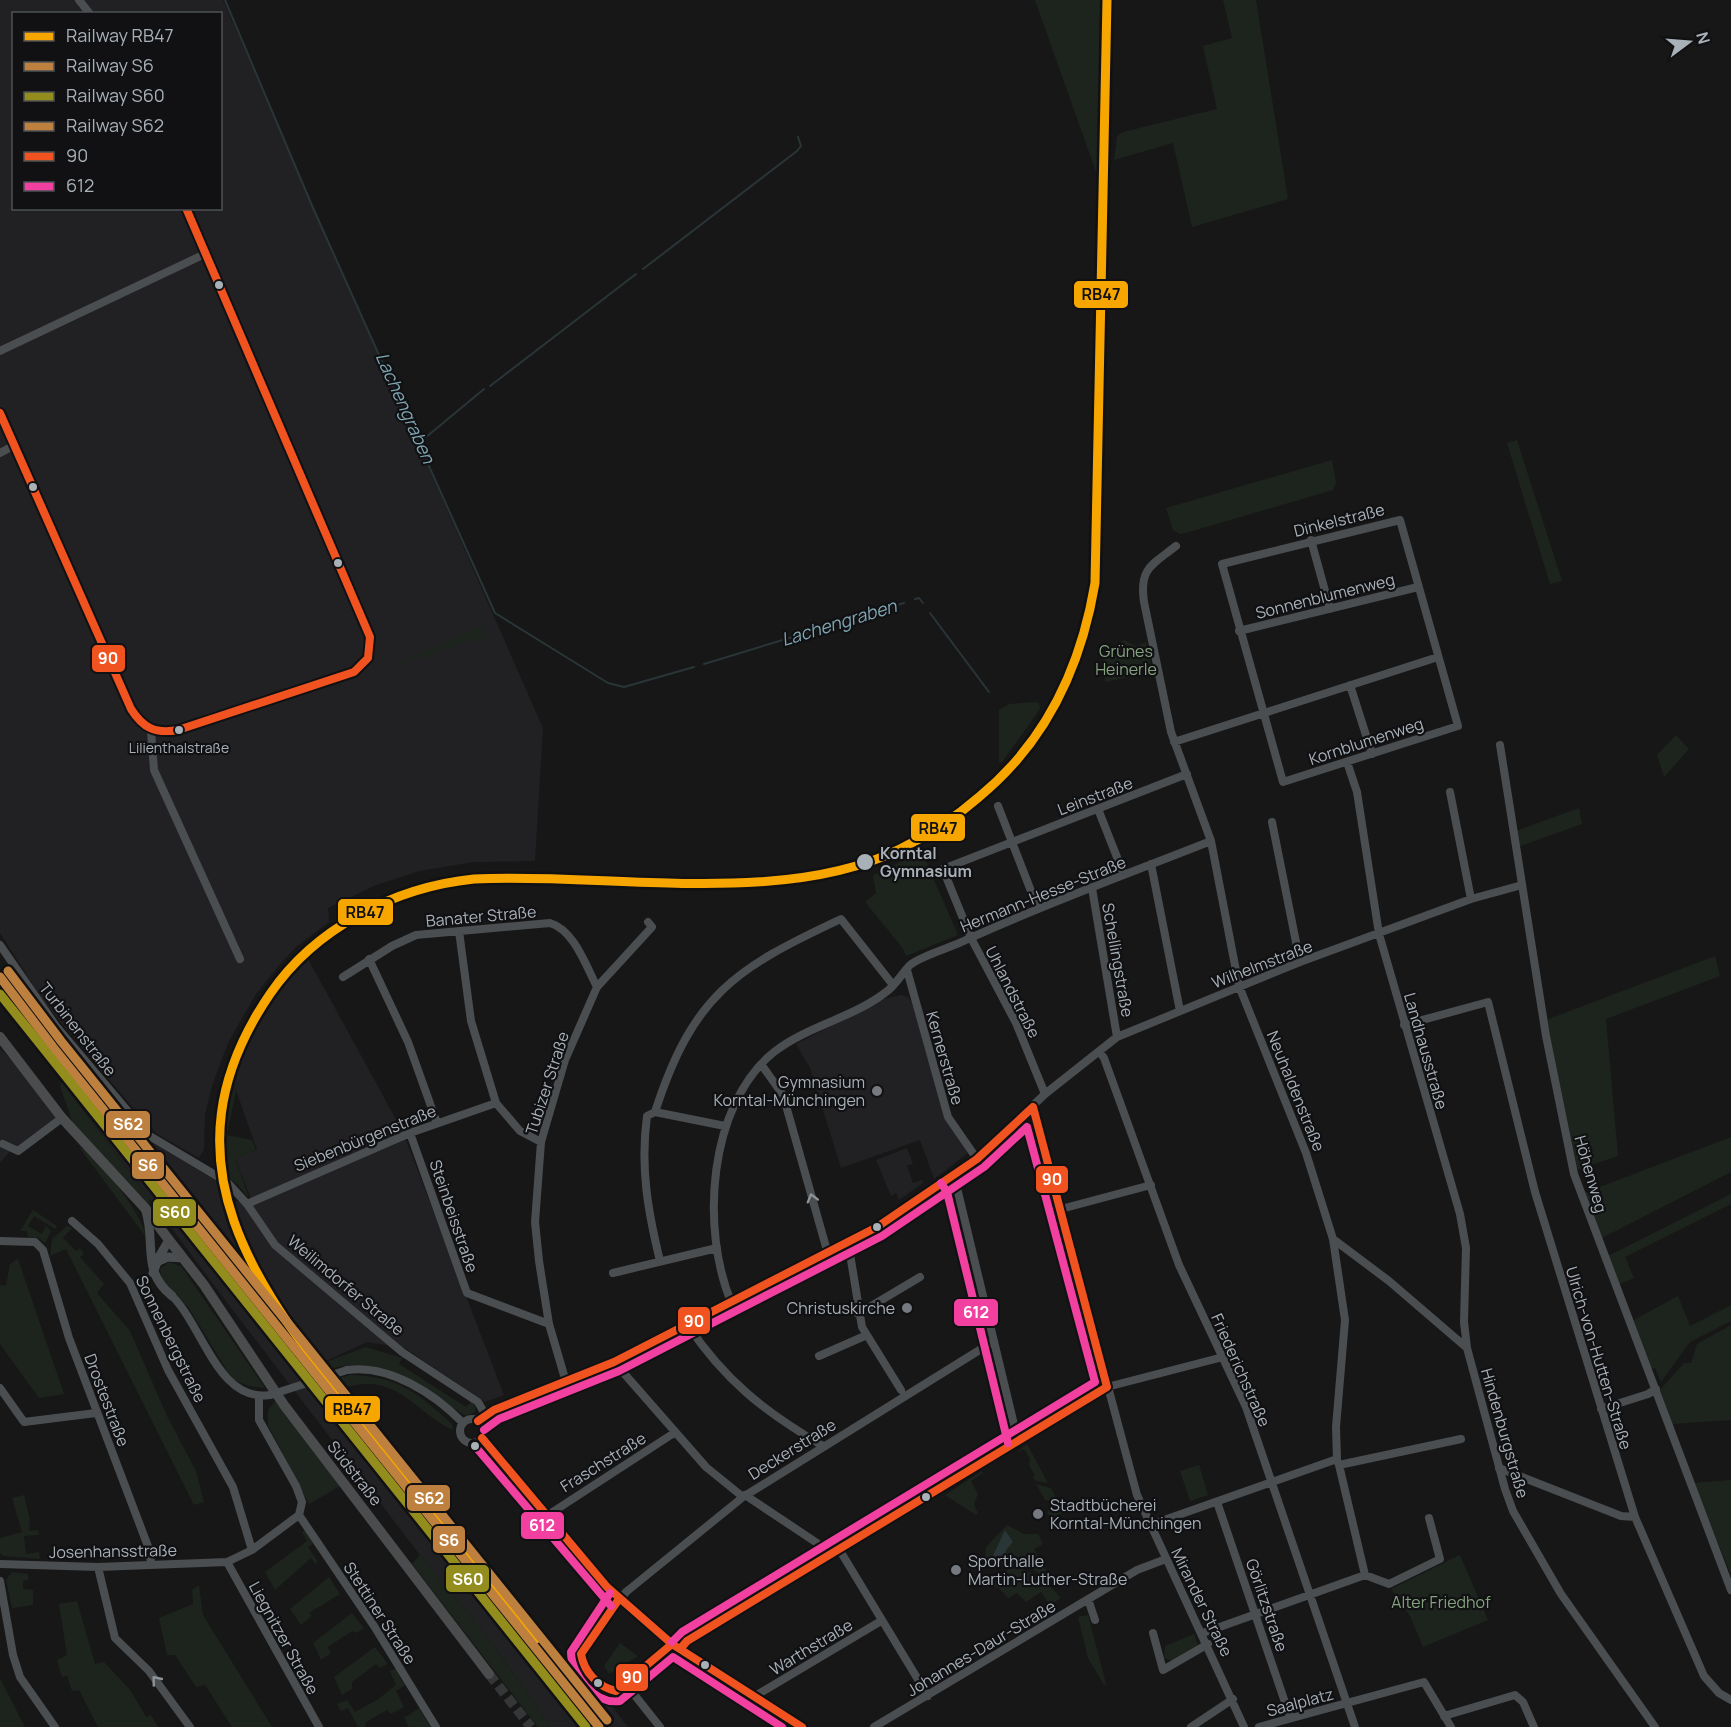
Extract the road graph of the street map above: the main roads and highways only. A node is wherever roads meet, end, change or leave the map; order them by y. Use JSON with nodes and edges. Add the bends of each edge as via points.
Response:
{"nodes":[{"id":1,"x":0,"y":1037,"type":"edge"},
{"id":2,"x":4,"y":1052,"type":"edge"},
{"id":3,"x":489,"y":1674,"type":"tunnel mouth"}],
"edges":[{"from":1,"to":2,"type":"main road","name":"Südstraße"},
{"from":2,"to":3,"type":"main road","name":"Südstraße","via":[[145,1208],[284,1405]]}]}
